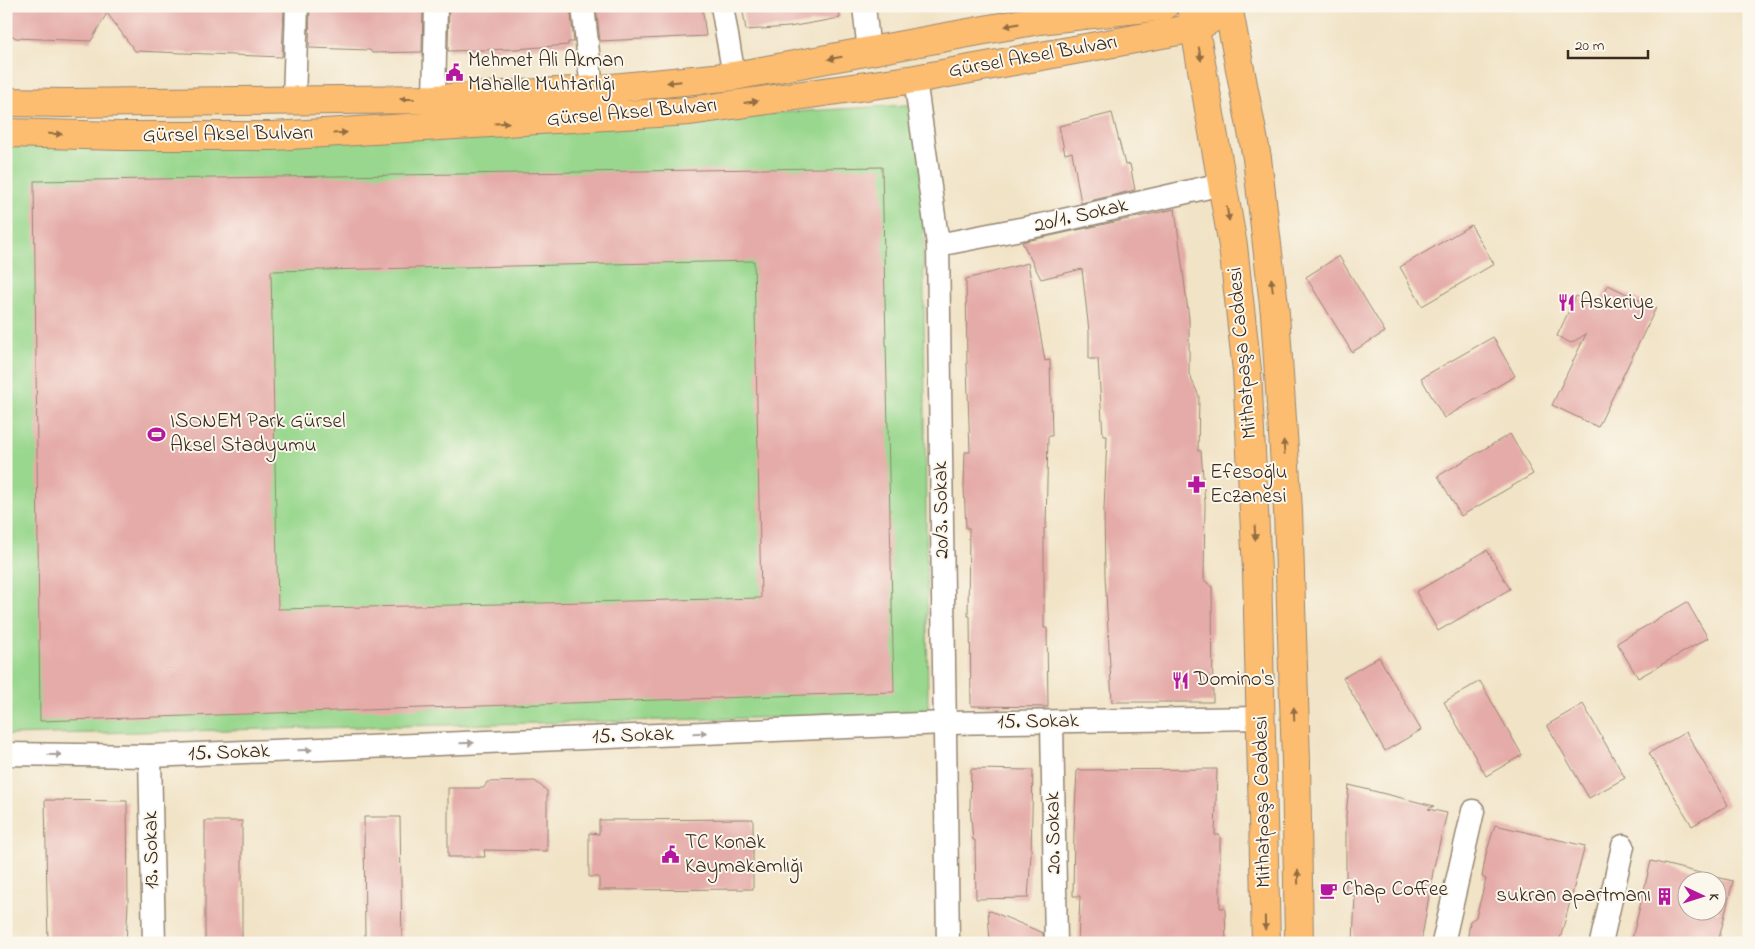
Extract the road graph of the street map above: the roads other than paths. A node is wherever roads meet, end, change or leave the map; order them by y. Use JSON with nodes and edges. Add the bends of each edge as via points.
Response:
{"nodes":[{"id":1,"x":297,"y":6,"type":"edge"},
{"id":2,"x":436,"y":6,"type":"edge"},
{"id":3,"x":583,"y":6,"type":"edge"},
{"id":4,"x":722,"y":6,"type":"edge"},
{"id":5,"x":864,"y":6,"type":"edge"},
{"id":6,"x":1164,"y":6,"type":"edge"},
{"id":7,"x":1211,"y":11,"type":"edge"},
{"id":8,"x":869,"y":52,"type":"junction"},
{"id":9,"x":734,"y":76,"type":"junction"},
{"id":10,"x":916,"y":79,"type":"junction"},
{"id":11,"x":592,"y":90,"type":"junction"},
{"id":12,"x":434,"y":99,"type":"junction"},
{"id":13,"x":294,"y":100,"type":"junction"},
{"id":14,"x":6,"y":102,"type":"edge"},
{"id":15,"x":6,"y":133,"type":"edge"},
{"id":16,"x":1222,"y":184,"type":"junction"},
{"id":17,"x":938,"y":245,"type":"junction"},
{"id":18,"x":1261,"y":718,"type":"junction"},
{"id":19,"x":945,"y":723,"type":"junction"},
{"id":20,"x":1052,"y":723,"type":"junction"},
{"id":21,"x":6,"y":754,"type":"edge"},
{"id":22,"x":150,"y":756,"type":"junction"},
{"id":23,"x":1473,"y":811,"type":"dead end"},
{"id":24,"x":1623,"y":846,"type":"dead end"},
{"id":25,"x":154,"y":943,"type":"edge"},
{"id":26,"x":948,"y":943,"type":"edge"},
{"id":27,"x":1056,"y":943,"type":"edge"},
{"id":28,"x":1266,"y":943,"type":"edge"},
{"id":29,"x":1299,"y":943,"type":"edge"},
{"id":30,"x":1443,"y":943,"type":"edge"},
{"id":31,"x":1601,"y":943,"type":"edge"}],
"edges":[{"from":1,"to":13,"type":"street"},
{"from":2,"to":12,"type":"street"},
{"from":3,"to":11,"type":"street"},
{"from":4,"to":9,"type":"street"},
{"from":5,"to":8,"type":"street"},
{"from":6,"to":8,"type":"main road","name":"Gürsel Aksel Bulvarı","one_way":true,"via":[[1039,20]]},
{"from":7,"to":10,"type":"main road","name":"Gürsel Aksel Bulvarı"},
{"from":7,"to":16,"type":"main road","name":"Mithatpaşa Caddesi","one_way":true},
{"from":29,"to":7,"type":"main road","name":"Mithatpaşa Caddesi","one_way":true,"via":[[1288,520],[1276,324],[1257,158]]},
{"from":8,"to":9,"type":"main road","name":"Gürsel Aksel Bulvarı","one_way":true},
{"from":8,"to":10,"type":"main road"},
{"from":9,"to":11,"type":"main road","name":"Gürsel Aksel Bulvarı","one_way":true},
{"from":15,"to":10,"type":"main road","name":"Gürsel Aksel Bulvarı","one_way":true,"via":[[264,136],[427,128],[690,111]]},
{"from":10,"to":17,"type":"street","name":"20/3. Sokak"},
{"from":11,"to":12,"type":"main road","name":"Gürsel Aksel Bulvarı"},
{"from":12,"to":13,"type":"main road","name":"Gürsel Aksel Bulvarı","one_way":true},
{"from":13,"to":14,"type":"main road","name":"Gürsel Aksel Bulvarı"},
{"from":16,"to":17,"type":"street","name":"20/1. Sokak"},
{"from":16,"to":18,"type":"main road","name":"Mithatpaşa Caddesi","one_way":true,"via":[[1233,246],[1247,371]]},
{"from":17,"to":19,"type":"street","name":"20/3. Sokak"},
{"from":18,"to":20,"type":"street","name":"15. Sokak"},
{"from":18,"to":28,"type":"main road","name":"Mithatpaşa Caddesi","one_way":true},
{"from":19,"to":20,"type":"street","name":"15. Sokak"},
{"from":22,"to":19,"type":"street","name":"15. Sokak","one_way":true},
{"from":19,"to":26,"type":"street","name":"20/3. Sokak"},
{"from":20,"to":27,"type":"street","name":"20. Sokak"},
{"from":21,"to":22,"type":"street","name":"15. Sokak","one_way":true},
{"from":22,"to":25,"type":"street","name":"13. Sokak"},
{"from":23,"to":30,"type":"street"},
{"from":24,"to":31,"type":"street"}]}
